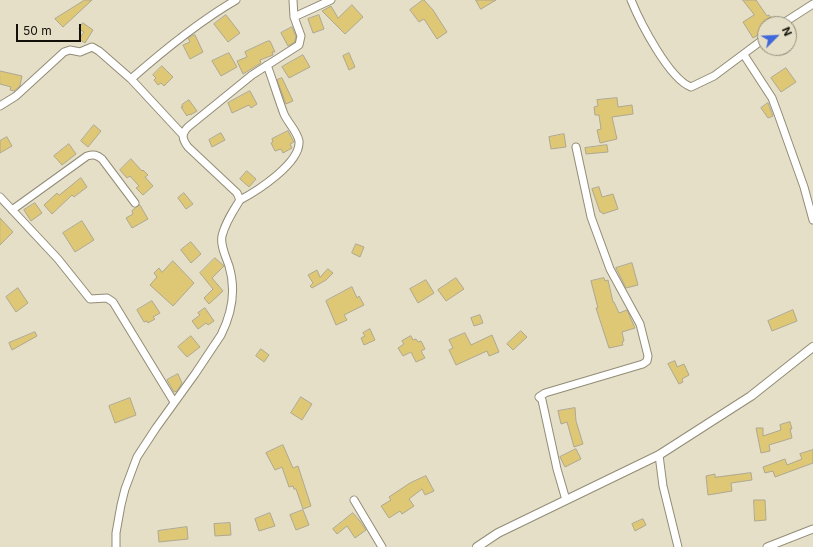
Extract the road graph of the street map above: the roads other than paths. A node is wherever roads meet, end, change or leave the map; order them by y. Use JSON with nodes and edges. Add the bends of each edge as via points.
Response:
{"nodes":[{"id":1,"x":236,"y":0,"type":"edge"},
{"id":2,"x":293,"y":0,"type":"edge"},
{"id":3,"x":331,"y":0,"type":"edge"},
{"id":4,"x":631,"y":0,"type":"edge"},
{"id":5,"x":813,"y":4,"type":"edge"},
{"id":6,"x":794,"y":16,"type":"edge"},
{"id":7,"x":294,"y":17,"type":"junction"},
{"id":8,"x":757,"y":44,"type":"edge"},
{"id":9,"x":744,"y":55,"type":"junction"},
{"id":10,"x":267,"y":65,"type":"junction"},
{"id":11,"x":130,"y":79,"type":"junction"},
{"id":12,"x":0,"y":106,"type":"edge"},
{"id":13,"x":183,"y":135,"type":"junction"},
{"id":14,"x":576,"y":147,"type":"dead end"},
{"id":15,"x":0,"y":197,"type":"edge"},
{"id":16,"x":240,"y":200,"type":"junction"},
{"id":17,"x":135,"y":203,"type":"dead end"},
{"id":18,"x":9,"y":208,"type":"junction"},
{"id":19,"x":0,"y":210,"type":"edge"},
{"id":20,"x":813,"y":220,"type":"edge"},
{"id":21,"x":813,"y":347,"type":"edge"},
{"id":22,"x":174,"y":402,"type":"junction"},
{"id":23,"x":659,"y":455,"type":"junction"},
{"id":24,"x":354,"y":500,"type":"dead end"},
{"id":25,"x":566,"y":500,"type":"junction"},
{"id":26,"x":813,"y":529,"type":"edge"},
{"id":27,"x":116,"y":547,"type":"edge"},
{"id":28,"x":382,"y":547,"type":"edge"},
{"id":29,"x":477,"y":547,"type":"edge"},
{"id":30,"x":678,"y":547,"type":"edge"},
{"id":31,"x":767,"y":547,"type":"edge"}],
"edges":[{"from":1,"to":11,"type":"street","via":[[195,26]]},
{"from":2,"to":7,"type":"street"},
{"from":3,"to":7,"type":"street"},
{"from":4,"to":9,"type":"street","via":[[661,57],[685,85],[691,87],[699,84]]},
{"from":5,"to":6,"type":"street"},
{"from":7,"to":10,"type":"street","via":[[300,44]]},
{"from":8,"to":9,"type":"street"},
{"from":9,"to":20,"type":"street","via":[[772,98]]},
{"from":10,"to":13,"type":"street","via":[[188,128]]},
{"from":10,"to":16,"type":"street","via":[[285,116],[298,138],[298,149],[291,161],[274,177],[257,191]]},
{"from":11,"to":12,"type":"street","via":[[96,49],[79,52],[68,50],[16,96]]},
{"from":11,"to":13,"type":"street"},
{"from":13,"to":16,"type":"street","via":[[188,147],[237,193]]},
{"from":14,"to":25,"type":"street","via":[[591,217],[610,269],[640,324],[648,356],[643,364],[539,397],[542,400]]},
{"from":15,"to":18,"type":"street"},
{"from":16,"to":22,"type":"street","via":[[222,236],[233,289],[232,303],[224,328]]},
{"from":17,"to":18,"type":"street","via":[[102,159],[92,155]]},
{"from":18,"to":19,"type":"street"},
{"from":18,"to":22,"type":"street","via":[[58,259],[90,299],[107,298],[113,302]]},
{"from":21,"to":23,"type":"street","via":[[751,396]]},
{"from":22,"to":27,"type":"street","via":[[132,469],[117,524]]},
{"from":23,"to":25,"type":"street"},
{"from":23,"to":30,"type":"street","via":[[662,486]]},
{"from":24,"to":28,"type":"street"},
{"from":25,"to":29,"type":"street","via":[[498,533]]},
{"from":26,"to":31,"type":"street"}]}
